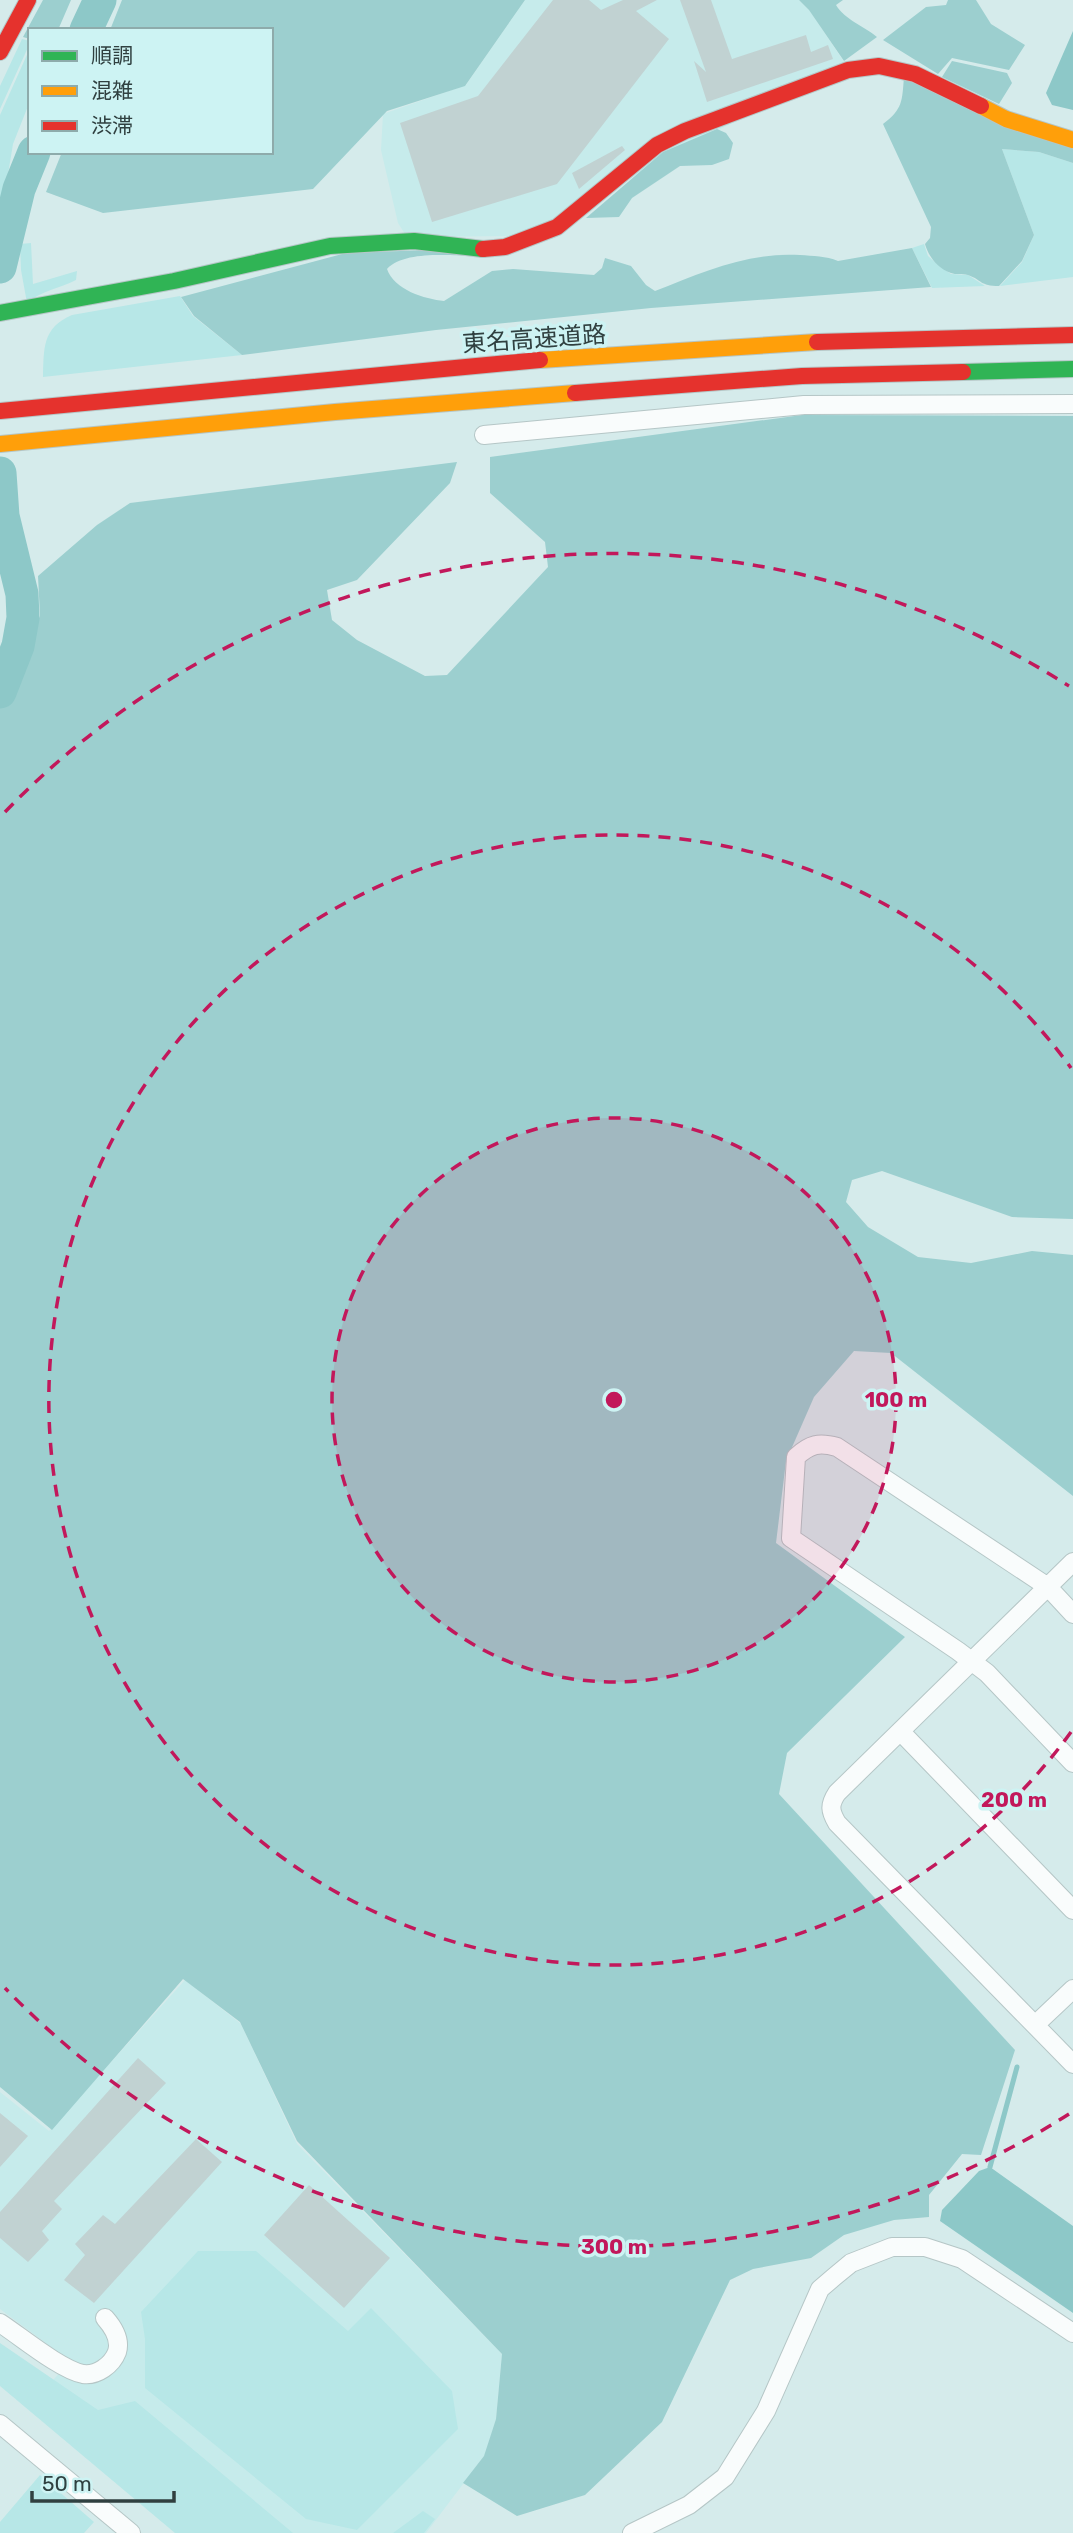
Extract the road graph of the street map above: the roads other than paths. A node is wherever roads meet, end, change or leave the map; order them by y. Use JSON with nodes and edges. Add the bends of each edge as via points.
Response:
{"nodes":[{"id":1,"x":28,"y":0,"type":"edge"},
{"id":2,"x":0,"y":51,"type":"edge"},
{"id":3,"x":1073,"y":140,"type":"edge"},
{"id":4,"x":6,"y":312,"type":"edge"},
{"id":5,"x":1073,"y":335,"type":"edge"},
{"id":6,"x":1073,"y":369,"type":"edge"},
{"id":7,"x":1073,"y":404,"type":"edge"},
{"id":8,"x":0,"y":411,"type":"edge"},
{"id":9,"x":484,"y":435,"type":"dead end"},
{"id":10,"x":0,"y":444,"type":"edge"},
{"id":11,"x":1073,"y":1562,"type":"edge"},
{"id":12,"x":1048,"y":1587,"type":"junction"},
{"id":13,"x":1073,"y":1614,"type":"edge"},
{"id":14,"x":971,"y":1663,"type":"junction"},
{"id":15,"x":901,"y":1732,"type":"junction"},
{"id":16,"x":1073,"y":1763,"type":"edge"},
{"id":17,"x":1073,"y":1910,"type":"edge"},
{"id":18,"x":1073,"y":1989,"type":"edge"},
{"id":19,"x":1036,"y":2024,"type":"junction"},
{"id":20,"x":1073,"y":2064,"type":"edge"},
{"id":21,"x":105,"y":2318,"type":"dead end"},
{"id":22,"x":0,"y":2323,"type":"edge"},
{"id":23,"x":1073,"y":2333,"type":"edge"},
{"id":24,"x":0,"y":2424,"type":"edge"},
{"id":25,"x":131,"y":2533,"type":"edge"},
{"id":26,"x":632,"y":2533,"type":"edge"}],
"edges":[{"from":1,"to":2,"type":"main road"},
{"from":3,"to":4,"type":"main road","via":[[1006,119],[915,74],[865,67],[657,145],[557,228],[505,247],[414,240],[330,246]]},
{"from":5,"to":8,"type":"main road","name":"東名高速道路","via":[[786,344],[362,375]]},
{"from":6,"to":10,"type":"main road","via":[[788,377],[335,412]]},
{"from":7,"to":9,"type":"street","via":[[804,405]]},
{"from":11,"to":12,"type":"street"},
{"from":12,"to":13,"type":"street"},
{"from":12,"to":14,"type":"street"},
{"from":12,"to":14,"type":"street","via":[[837,1447],[806,1447],[796,1457],[791,1538]]},
{"from":14,"to":15,"type":"street"},
{"from":14,"to":16,"type":"street","via":[[987,1673]]},
{"from":15,"to":17,"type":"street"},
{"from":15,"to":19,"type":"street","via":[[837,1793],[831,1813]]},
{"from":18,"to":19,"type":"street"},
{"from":19,"to":20,"type":"street"},
{"from":21,"to":22,"type":"street","via":[[113,2327],[118,2350],[100,2371],[84,2374],[67,2368]]},
{"from":23,"to":26,"type":"street","via":[[947,2253],[925,2247],[892,2247],[851,2263],[820,2289],[766,2411],[725,2477],[689,2505]]},
{"from":24,"to":25,"type":"street"}]}
